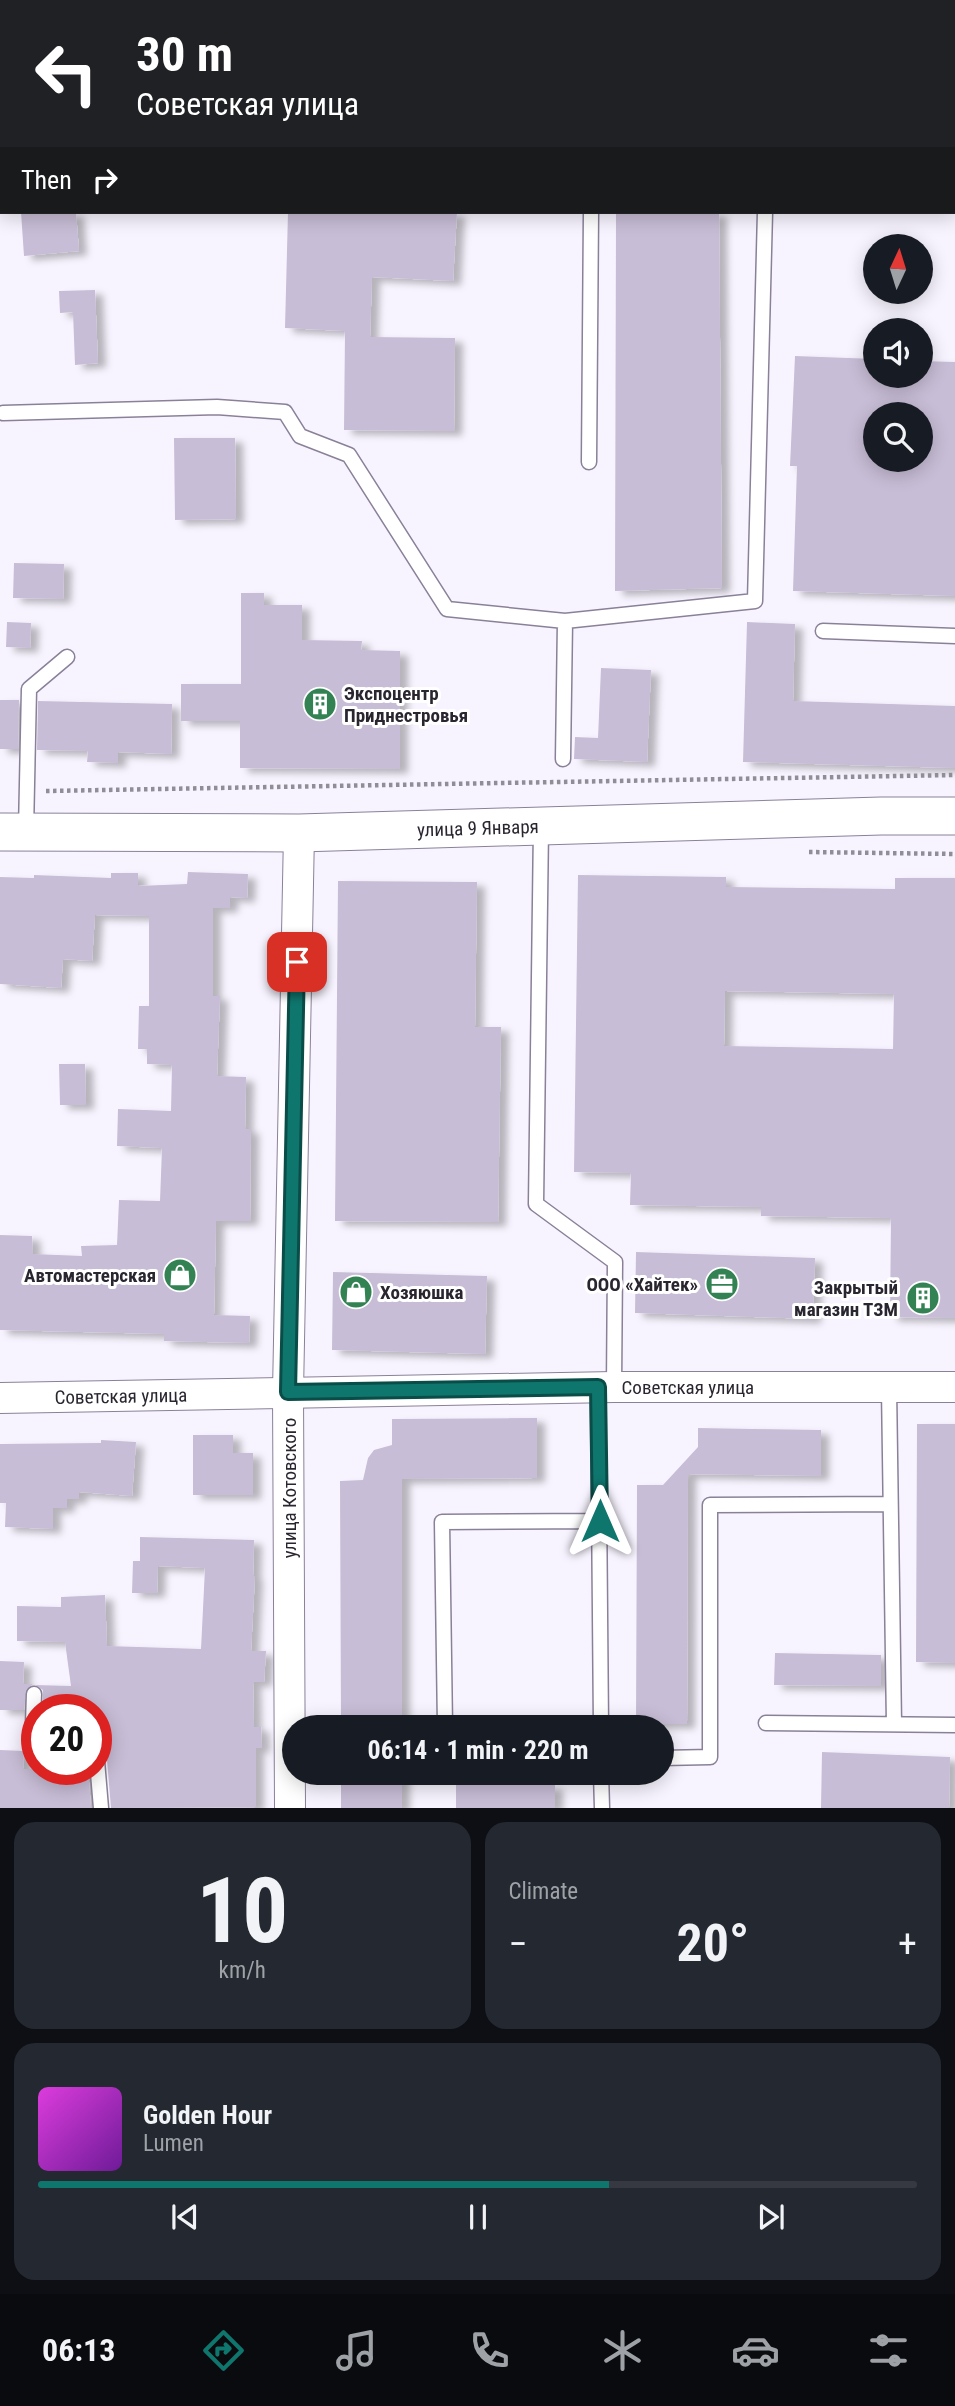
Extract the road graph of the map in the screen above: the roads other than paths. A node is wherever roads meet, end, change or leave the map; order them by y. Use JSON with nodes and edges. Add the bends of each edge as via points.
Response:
{"nodes":[{"id":1,"x":592,"y":214,"type":"edge"},
{"id":2,"x":765,"y":214,"type":"edge"},
{"id":3,"x":3,"y":413,"type":"dead end"},
{"id":4,"x":589,"y":462,"type":"dead end"},
{"id":5,"x":565,"y":621,"type":"junction"},
{"id":6,"x":823,"y":631,"type":"dead end"},
{"id":7,"x":955,"y":636,"type":"edge"},
{"id":8,"x":67,"y":657,"type":"dead end"},
{"id":9,"x":563,"y":759,"type":"dead end"},
{"id":10,"x":955,"y":816,"type":"edge"},
{"id":11,"x":541,"y":826,"type":"junction"},
{"id":12,"x":13,"y":832,"type":"edge"},
{"id":13,"x":299,"y":833,"type":"junction"},
{"id":14,"x":606,"y":1387,"type":"junction"},
{"id":15,"x":955,"y":1387,"type":"edge"},
{"id":16,"x":888,"y":1388,"type":"junction"},
{"id":17,"x":288,"y":1392,"type":"junction"},
{"id":18,"x":0,"y":1398,"type":"edge"},
{"id":19,"x":890,"y":1504,"type":"junction"},
{"id":20,"x":600,"y":1521,"type":"junction"},
{"id":21,"x":445,"y":1715,"type":"edge"},
{"id":22,"x":601,"y":1715,"type":"edge"},
{"id":23,"x":766,"y":1723,"type":"dead end"},
{"id":24,"x":894,"y":1724,"type":"junction"},
{"id":25,"x":955,"y":1725,"type":"edge"},
{"id":26,"x":674,"y":1758,"type":"edge"},
{"id":27,"x":99,"y":1785,"type":"edge"},
{"id":28,"x":601,"y":1785,"type":"edge"},
{"id":29,"x":101,"y":1808,"type":"edge"},
{"id":30,"x":290,"y":1808,"type":"edge"},
{"id":31,"x":602,"y":1808,"type":"edge"}],
"edges":[{"from":1,"to":4,"type":"lane"},
{"from":2,"to":5,"type":"lane","via":[[755,601]]},
{"from":3,"to":5,"type":"lane","via":[[217,407],[285,412],[300,436],[349,455],[446,609]]},
{"from":5,"to":9,"type":"lane"},
{"from":6,"to":7,"type":"lane"},
{"from":8,"to":12,"type":"lane","via":[[29,689],[27,791]]},
{"from":10,"to":11,"type":"street","name":"улица 9 Января"},
{"from":11,"to":13,"type":"street","name":"улица 9 Января"},
{"from":11,"to":14,"type":"lane","via":[[536,1204],[615,1262]]},
{"from":12,"to":13,"type":"street","name":"улица 9 Января"},
{"from":13,"to":17,"type":"street","name":"улица Котовского"},
{"from":14,"to":16,"type":"street","name":"Советская улица"},
{"from":14,"to":17,"type":"street","name":"Советская улица"},
{"from":14,"to":20,"type":"lane"},
{"from":15,"to":16,"type":"street","name":"Советская улица"},
{"from":16,"to":19,"type":"lane"},
{"from":17,"to":18,"type":"street","name":"Советская улица"},
{"from":17,"to":30,"type":"street","name":"улица Котовского"},
{"from":19,"to":24,"type":"lane"},
{"from":19,"to":26,"type":"lane","via":[[710,1505],[710,1757]]},
{"from":20,"to":21,"type":"lane","via":[[442,1522]]},
{"from":20,"to":22,"type":"lane"},
{"from":23,"to":24,"type":"lane"},
{"from":24,"to":25,"type":"lane"},
{"from":27,"to":29,"type":"lane"},
{"from":28,"to":31,"type":"lane"}]}
